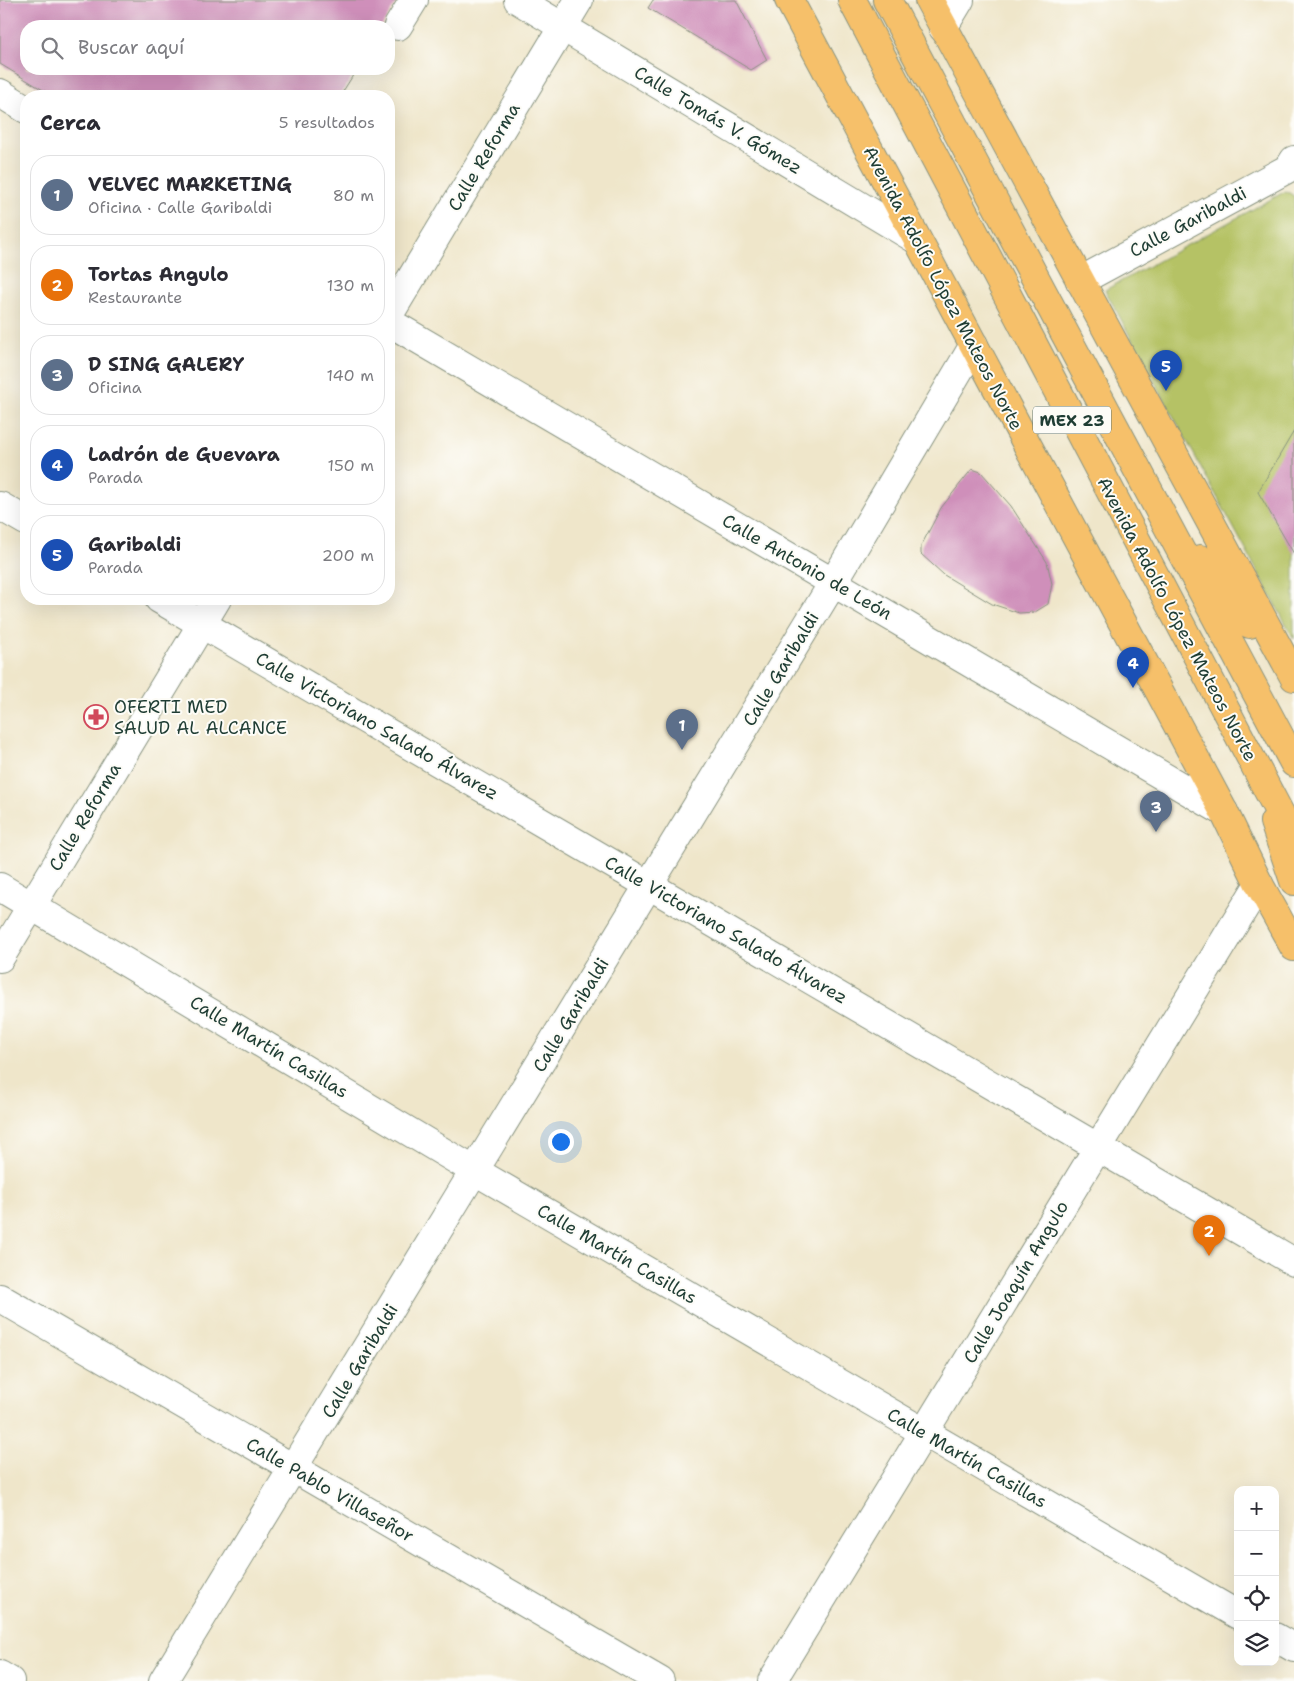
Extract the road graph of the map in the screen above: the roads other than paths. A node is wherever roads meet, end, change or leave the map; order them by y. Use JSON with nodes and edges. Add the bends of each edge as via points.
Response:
{"nodes":[{"id":1,"x":414,"y":0,"type":"edge"},
{"id":2,"x":518,"y":0,"type":"edge"},
{"id":3,"x":579,"y":0,"type":"edge"},
{"id":4,"x":789,"y":0,"type":"edge"},
{"id":5,"x":852,"y":0,"type":"edge"},
{"id":6,"x":887,"y":0,"type":"edge"},
{"id":7,"x":929,"y":0,"type":"edge"},
{"id":8,"x":960,"y":0,"type":"edge"},
{"id":9,"x":398,"y":26,"type":"dead end"},
{"id":10,"x":562,"y":26,"type":"junction"},
{"id":11,"x":944,"y":28,"type":"junction"},
{"id":12,"x":0,"y":94,"type":"edge"},
{"id":13,"x":20,"y":106,"type":"edge"},
{"id":14,"x":1292,"y":166,"type":"edge"},
{"id":15,"x":917,"y":240,"type":"junction"},
{"id":16,"x":1080,"y":281,"type":"junction"},
{"id":17,"x":395,"y":305,"type":"edge"},
{"id":18,"x":395,"y":326,"type":"edge"},
{"id":19,"x":974,"y":345,"type":"junction"},
{"id":20,"x":1153,"y":498,"type":"junction"},
{"id":21,"x":0,"y":506,"type":"edge"},
{"id":22,"x":20,"y":518,"type":"edge"},
{"id":23,"x":833,"y":583,"type":"junction"},
{"id":24,"x":169,"y":605,"type":"edge"},
{"id":25,"x":213,"y":605,"type":"edge"},
{"id":26,"x":202,"y":624,"type":"junction"},
{"id":27,"x":1294,"y":679,"type":"edge"},
{"id":28,"x":1294,"y":763,"type":"edge"},
{"id":29,"x":1257,"y":771,"type":"junction"},
{"id":30,"x":1224,"y":812,"type":"junction"},
{"id":31,"x":1294,"y":840,"type":"edge"},
{"id":32,"x":1294,"y":881,"type":"edge"},
{"id":33,"x":1259,"y":884,"type":"junction"},
{"id":34,"x":649,"y":885,"type":"junction"},
{"id":35,"x":0,"y":887,"type":"edge"},
{"id":36,"x":32,"y":905,"type":"junction"},
{"id":37,"x":1294,"y":947,"type":"edge"},
{"id":38,"x":0,"y":958,"type":"edge"},
{"id":39,"x":1098,"y":1147,"type":"junction"},
{"id":40,"x":475,"y":1171,"type":"junction"},
{"id":41,"x":1294,"y":1262,"type":"edge"},
{"id":42,"x":0,"y":1298,"type":"edge"},
{"id":43,"x":924,"y":1432,"type":"junction"},
{"id":44,"x":294,"y":1469,"type":"junction"},
{"id":45,"x":1234,"y":1613,"type":"edge"},
{"id":46,"x":1279,"y":1639,"type":"edge"},
{"id":47,"x":1294,"y":1648,"type":"edge"},
{"id":48,"x":0,"y":1675,"type":"edge"},
{"id":49,"x":10,"y":1681,"type":"edge"},
{"id":50,"x":163,"y":1681,"type":"edge"},
{"id":51,"x":660,"y":1681,"type":"edge"},
{"id":52,"x":772,"y":1681,"type":"edge"}],
"edges":[{"from":1,"to":9,"type":"street"},
{"from":2,"to":10,"type":"street","name":"Calle Tomás V. Gómez"},
{"from":3,"to":10,"type":"street","name":"Calle Reforma"},
{"from":4,"to":15,"type":"main road","name":"Avenida Adolfo López Mateos Norte"},
{"from":5,"to":29,"type":"main road","name":"Avenida Adolfo López Mateos Norte","number":"MEX 23"},
{"from":6,"to":20,"type":"main road","name":"Avenida Adolfo López Mateos Norte","number":"MEX 23"},
{"from":7,"to":11,"type":"main road"},
{"from":8,"to":11,"type":"street"},
{"from":10,"to":15,"type":"street","name":"Calle Tomás V. Gómez"},
{"from":10,"to":17,"type":"street","name":"Calle Reforma"},
{"from":11,"to":16,"type":"main road"},
{"from":12,"to":13,"type":"street"},
{"from":14,"to":16,"type":"street","name":"Calle Garibaldi"},
{"from":15,"to":19,"type":"main road","name":"Avenida Adolfo López Mateos Norte"},
{"from":16,"to":27,"type":"main road"},
{"from":18,"to":23,"type":"street","name":"Calle Antonio de León"},
{"from":19,"to":23,"type":"street","name":"Calle Garibaldi"},
{"from":19,"to":30,"type":"main road","name":"Avenida Adolfo López Mateos Norte"},
{"from":20,"to":27,"type":"main road"},
{"from":20,"to":28,"type":"main road","name":"Avenida Adolfo López Mateos Norte","number":"MEX 23"},
{"from":21,"to":22,"type":"street"},
{"from":23,"to":30,"type":"street","name":"Calle Antonio de León"},
{"from":23,"to":34,"type":"street","name":"Calle Garibaldi"},
{"from":24,"to":26,"type":"street","name":"Calle Victoriano Salado Álvarez"},
{"from":25,"to":26,"type":"street","name":"Calle Reforma"},
{"from":26,"to":34,"type":"street","name":"Calle Victoriano Salado Álvarez"},
{"from":26,"to":36,"type":"street","name":"Calle Reforma"},
{"from":29,"to":31,"type":"main road","name":"Avenida Adolfo López Mateos Norte","number":"MEX 23"},
{"from":29,"to":32,"type":"main road"},
{"from":30,"to":33,"type":"main road","name":"Avenida Adolfo López Mateos Norte"},
{"from":33,"to":37,"type":"main road","name":"Avenida Adolfo López Mateos Norte"},
{"from":33,"to":39,"type":"street","name":"Calle Joaquín Angulo"},
{"from":34,"to":39,"type":"street","name":"Calle Victoriano Salado Álvarez"},
{"from":34,"to":40,"type":"street","name":"Calle Garibaldi"},
{"from":35,"to":36,"type":"street","name":"Calle Martín Casillas"},
{"from":36,"to":38,"type":"street","name":"Calle Reforma"},
{"from":36,"to":40,"type":"street","name":"Calle Martín Casillas"},
{"from":39,"to":41,"type":"street","name":"Calle Victoriano Salado Álvarez"},
{"from":39,"to":43,"type":"street","name":"Calle Joaquín Angulo"},
{"from":40,"to":43,"type":"street","name":"Calle Martín Casillas"},
{"from":40,"to":44,"type":"street","name":"Calle Garibaldi"},
{"from":42,"to":44,"type":"street","name":"Calle Pablo Villaseñor"},
{"from":43,"to":45,"type":"street","name":"Calle Martín Casillas"},
{"from":43,"to":52,"type":"street","name":"Calle Joaquín Angulo"},
{"from":44,"to":50,"type":"street","name":"Calle Garibaldi"},
{"from":44,"to":51,"type":"street","name":"Calle Pablo Villaseñor"},
{"from":46,"to":47,"type":"street"},
{"from":48,"to":49,"type":"street"}]}
